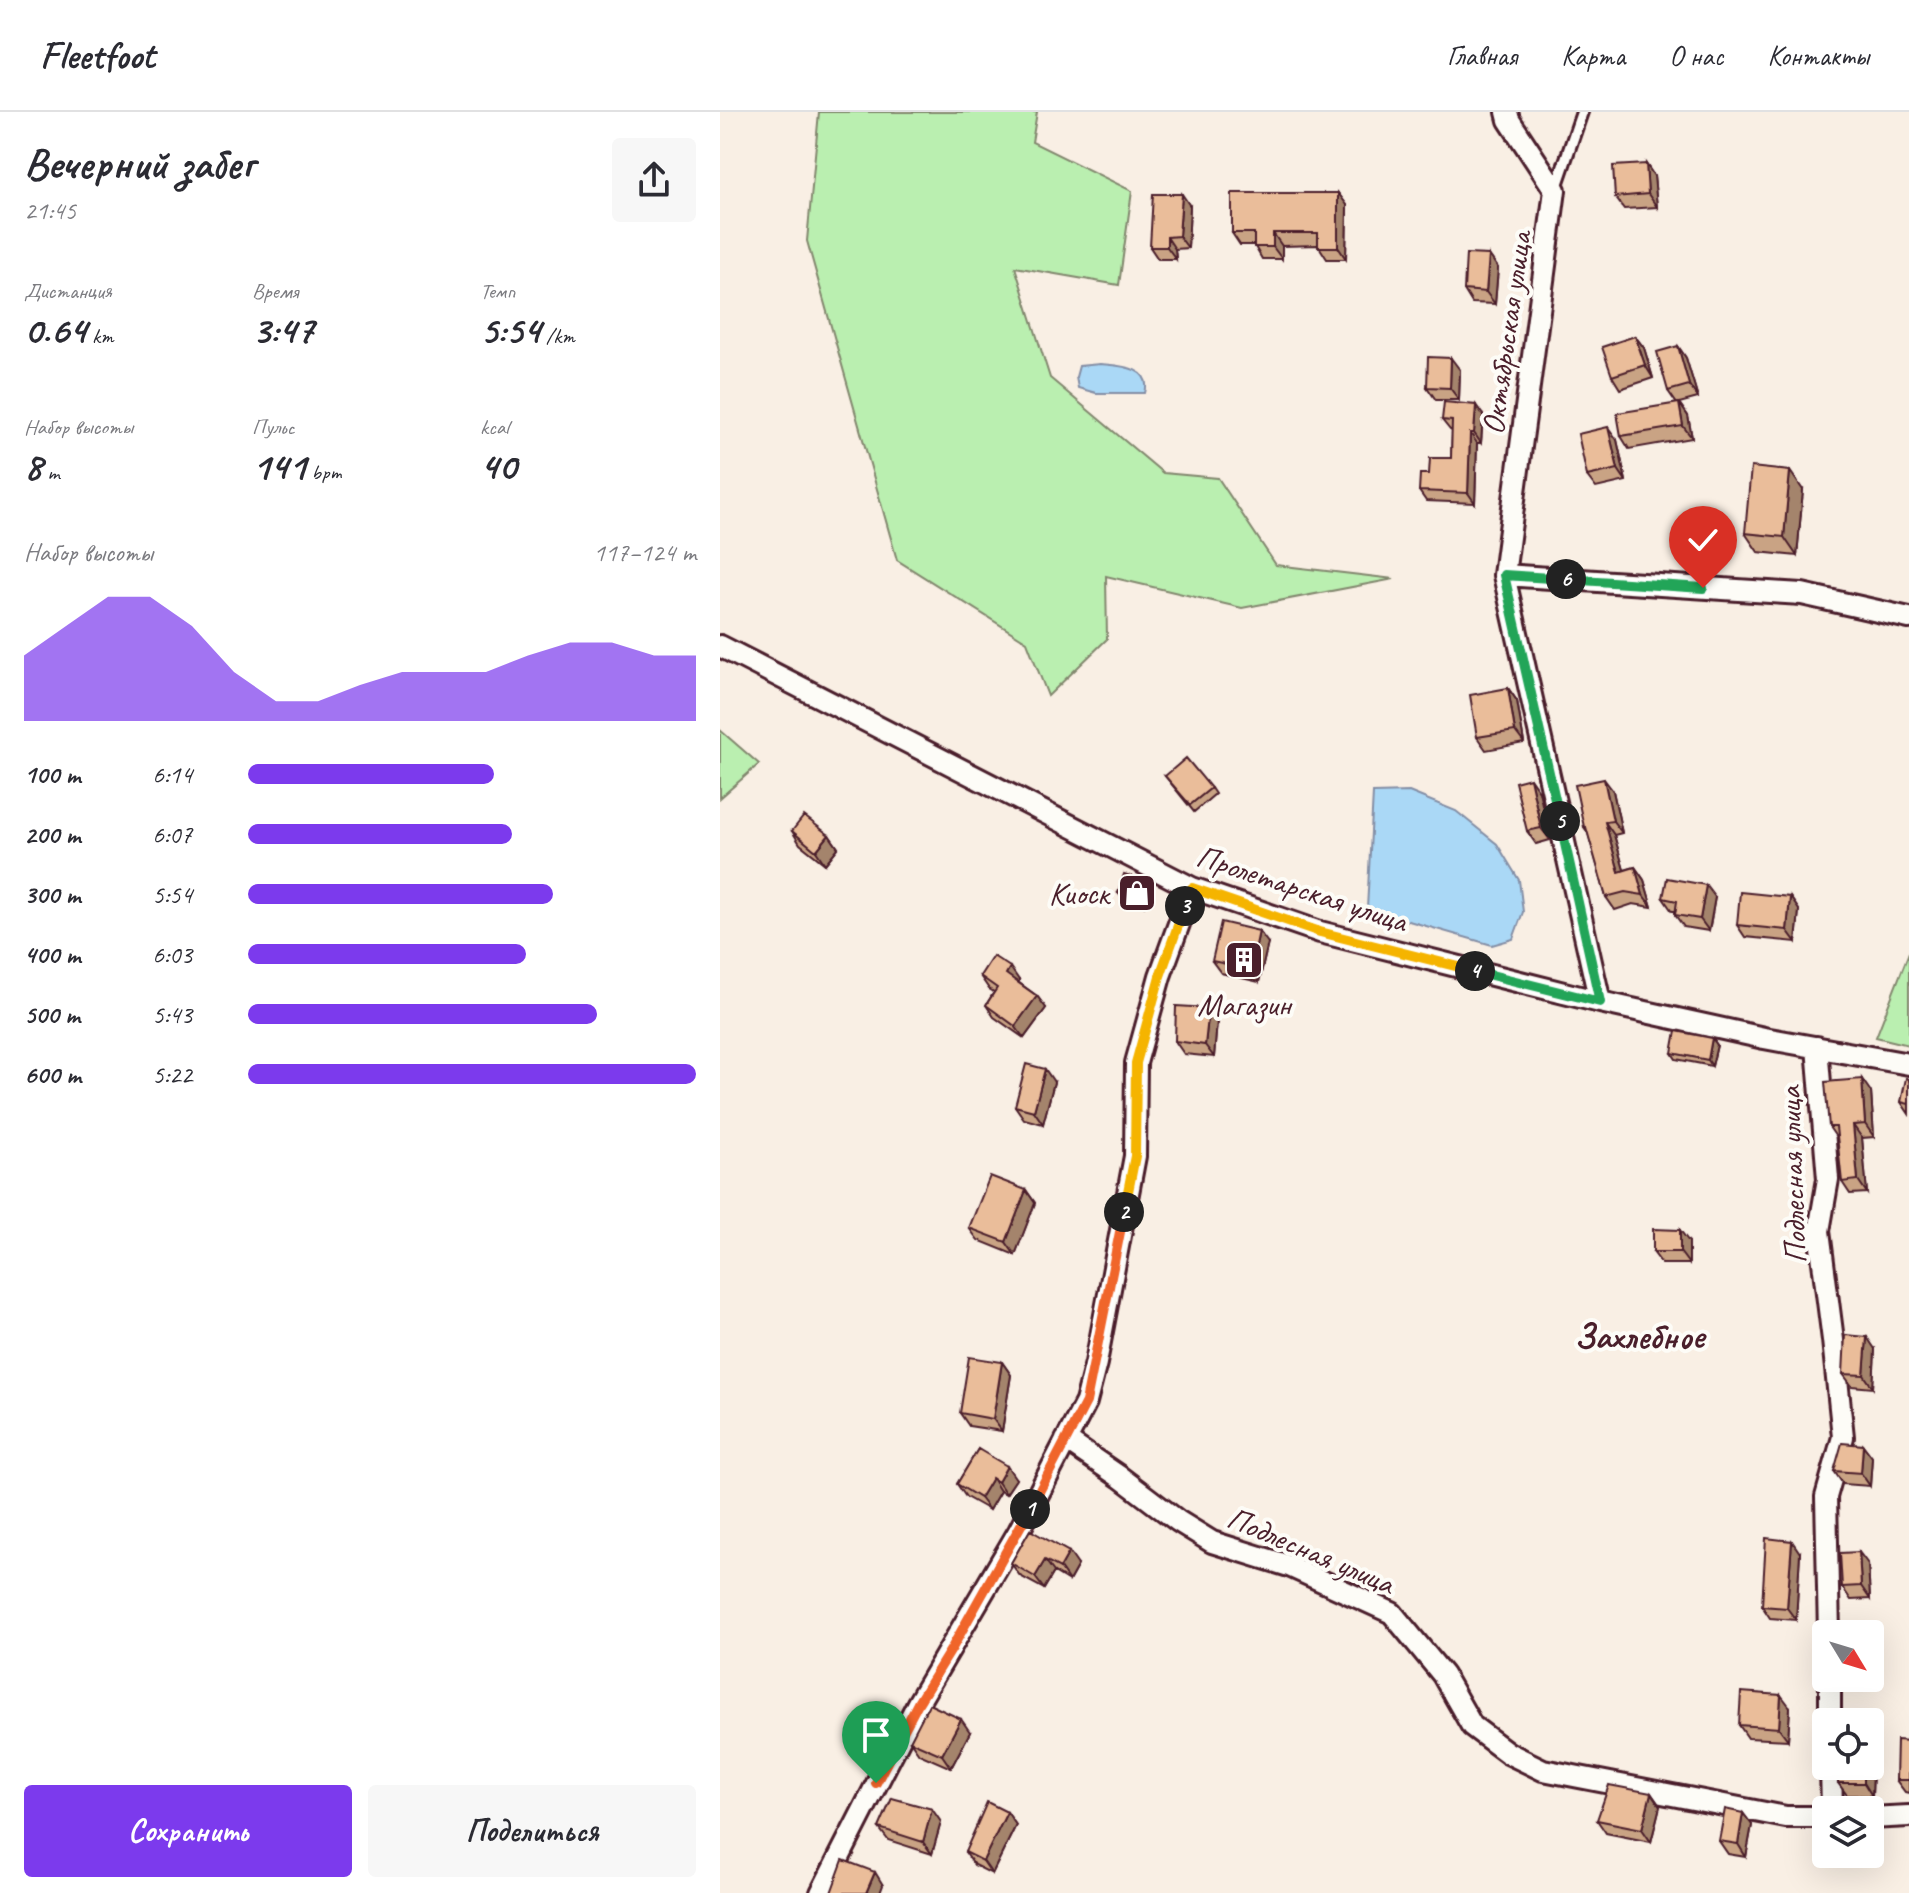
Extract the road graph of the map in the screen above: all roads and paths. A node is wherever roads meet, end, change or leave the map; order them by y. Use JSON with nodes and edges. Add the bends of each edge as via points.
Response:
{"nodes":[{"id":1,"x":1507,"y":112,"type":"edge"},
{"id":2,"x":1582,"y":112,"type":"edge"},
{"id":3,"x":1555,"y":190,"type":"junction"},
{"id":4,"x":1504,"y":575,"type":"junction"},
{"id":5,"x":1909,"y":618,"type":"edge"},
{"id":6,"x":720,"y":646,"type":"edge"},
{"id":7,"x":1192,"y":888,"type":"junction"},
{"id":8,"x":1600,"y":1002,"type":"junction"},
{"id":9,"x":1817,"y":1047,"type":"junction"},
{"id":10,"x":1909,"y":1064,"type":"edge"},
{"id":11,"x":1066,"y":1440,"type":"junction"},
{"id":12,"x":1829,"y":1620,"type":"edge"},
{"id":13,"x":1909,"y":1816,"type":"edge"},
{"id":14,"x":1812,"y":1817,"type":"edge"},
{"id":15,"x":1884,"y":1817,"type":"edge"},
{"id":16,"x":821,"y":1893,"type":"edge"}],
"edges":[{"from":1,"to":3,"type":"street","name":"Октябрьская улица"},
{"from":2,"to":3,"type":"lane"},
{"from":3,"to":4,"type":"street","name":"Октябрьская улица"},
{"from":4,"to":5,"type":"street","via":[[1802,594]]},
{"from":4,"to":8,"type":"street","name":"Октябрьская улица"},
{"from":6,"to":7,"type":"street","name":"Пролетарская улица"},
{"from":7,"to":8,"type":"street","name":"Пролетарская улица","via":[[1320,932]]},
{"from":7,"to":11,"type":"street","via":[[1136,1063],[1135,1156],[1096,1363],[1086,1402]]},
{"from":8,"to":9,"type":"street","name":"Пролетарская улица"},
{"from":9,"to":10,"type":"street","name":"Пролетарская улица"},
{"from":9,"to":12,"type":"street","name":"Подлесная улица","via":[[1828,1179],[1819,1231],[1843,1437],[1826,1497]]},
{"from":11,"to":14,"type":"street","name":"Подлесная улица","via":[[1212,1542],[1289,1566],[1392,1613],[1443,1675],[1472,1726],[1508,1753],[1543,1770],[1786,1817]]},
{"from":11,"to":16,"type":"street","via":[[918,1703]]},
{"from":13,"to":15,"type":"street"}]}
